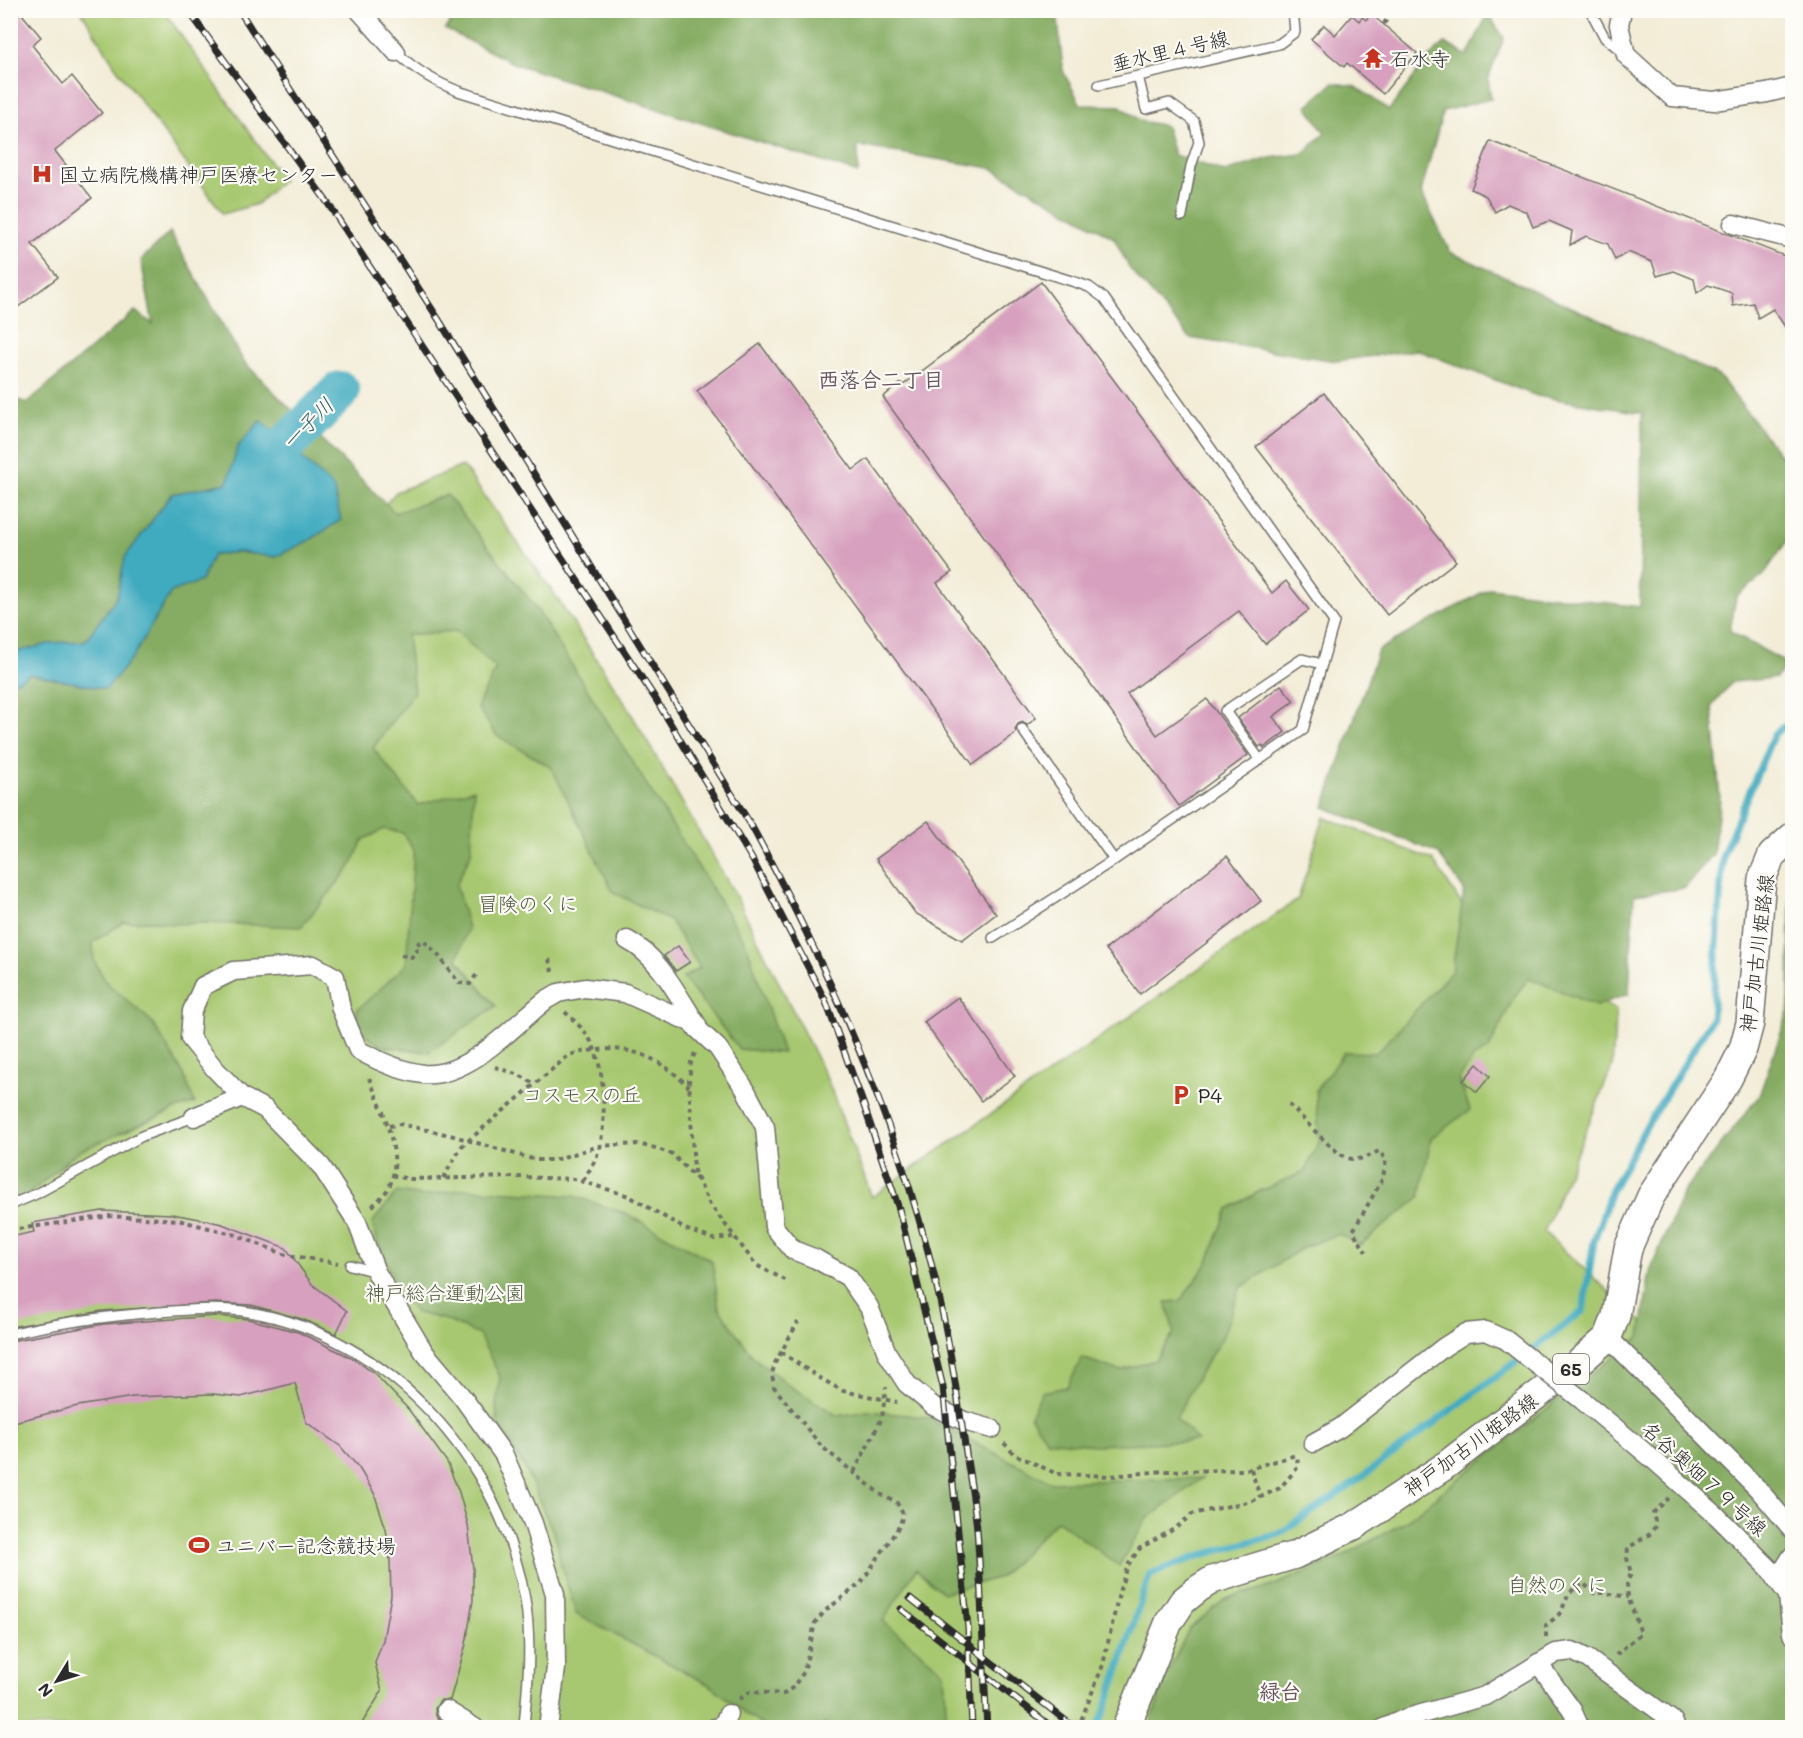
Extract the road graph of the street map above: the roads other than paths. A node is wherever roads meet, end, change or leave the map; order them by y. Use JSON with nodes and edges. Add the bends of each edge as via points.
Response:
{"nodes":[{"id":1,"x":358,"y":10,"type":"edge"},
{"id":2,"x":1293,"y":10,"type":"edge"},
{"id":3,"x":1590,"y":10,"type":"edge"},
{"id":4,"x":1619,"y":15,"type":"edge"},
{"id":5,"x":396,"y":52,"type":"joint"},
{"id":6,"x":1626,"y":55,"type":"junction"},
{"id":7,"x":1138,"y":76,"type":"junction"},
{"id":8,"x":1099,"y":85,"type":"dead end"},
{"id":9,"x":1792,"y":87,"type":"edge"},
{"id":10,"x":1182,"y":216,"type":"dead end"},
{"id":11,"x":1733,"y":224,"type":"dead end"},
{"id":12,"x":1792,"y":239,"type":"edge"},
{"id":13,"x":1322,"y":664,"type":"junction"},
{"id":14,"x":1022,"y":729,"type":"dead end"},
{"id":15,"x":1260,"y":760,"type":"junction"},
{"id":16,"x":1792,"y":837,"type":"edge"},
{"id":17,"x":1114,"y":860,"type":"junction"},
{"id":18,"x":993,"y":938,"type":"dead end"},
{"id":19,"x":627,"y":940,"type":"dead end"},
{"id":20,"x":705,"y":1036,"type":"junction"},
{"id":21,"x":242,"y":1097,"type":"junction"},
{"id":22,"x":194,"y":1117,"type":"joint"},
{"id":23,"x":10,"y":1204,"type":"edge"},
{"id":24,"x":350,"y":1265,"type":"road end"},
{"id":25,"x":376,"y":1272,"type":"junction"},
{"id":26,"x":10,"y":1334,"type":"edge"},
{"id":27,"x":1608,"y":1337,"type":"junction"},
{"id":28,"x":992,"y":1428,"type":"road end"},
{"id":29,"x":1313,"y":1443,"type":"dead end"},
{"id":30,"x":1792,"y":1529,"type":"edge"},
{"id":31,"x":1792,"y":1556,"type":"edge"},
{"id":32,"x":1777,"y":1580,"type":"junction"},
{"id":33,"x":1792,"y":1634,"type":"edge"},
{"id":34,"x":1542,"y":1661,"type":"junction"},
{"id":35,"x":446,"y":1710,"type":"dead end"},
{"id":36,"x":729,"y":1714,"type":"road end"},
{"id":37,"x":524,"y":1726,"type":"edge"},
{"id":38,"x":475,"y":1728,"type":"edge"},
{"id":39,"x":548,"y":1728,"type":"edge"},
{"id":40,"x":715,"y":1728,"type":"edge"},
{"id":41,"x":1126,"y":1728,"type":"edge"},
{"id":42,"x":1384,"y":1728,"type":"edge"},
{"id":43,"x":1580,"y":1728,"type":"edge"},
{"id":44,"x":1676,"y":1728,"type":"edge"}],
"edges":[{"from":1,"to":5,"type":"street"},
{"from":2,"to":7,"type":"lane","name":"垂水里４号線","via":[[1295,32],[1280,44]]},
{"from":3,"to":6,"type":"lane","via":[[1605,38]]},
{"from":4,"to":6,"type":"street"},
{"from":5,"to":13,"type":"lane","via":[[443,86],[1096,291],[1111,305],[1334,622]]},
{"from":6,"to":9,"type":"street","via":[[1672,97],[1714,101]]},
{"from":7,"to":8,"type":"lane","name":"垂水里４号線"},
{"from":7,"to":10,"type":"lane","via":[[1146,109],[1169,103],[1194,121],[1199,142]]},
{"from":11,"to":12,"type":"street"},
{"from":13,"to":15,"type":"lane","via":[[1303,730]]},
{"from":13,"to":15,"type":"lane","via":[[1302,659],[1226,711]]},
{"from":14,"to":17,"type":"lane"},
{"from":15,"to":17,"type":"lane"},
{"from":16,"to":27,"type":"main road","name":"神戸加古川姫路線","number":"65","via":[[1772,855],[1762,879],[1750,1023],[1743,1049],[1728,1079],[1651,1196],[1628,1248],[1616,1316]]},
{"from":17,"to":18,"type":"lane"},
{"from":19,"to":20,"type":"street","via":[[642,948]]},
{"from":20,"to":21,"type":"street","via":[[690,1022],[625,993],[585,988],[558,993],[471,1060],[451,1070],[423,1074],[385,1064],[358,1050],[341,1009],[335,977],[313,965],[234,971],[203,986],[192,1011],[190,1038]]},
{"from":20,"to":28,"type":"street","via":[[718,1048],[765,1127],[774,1227],[793,1250],[848,1277],[869,1306],[887,1353],[907,1384],[933,1406],[964,1421]]},
{"from":21,"to":22,"type":"street"},
{"from":21,"to":25,"type":"street","via":[[266,1109],[321,1166],[357,1222]]},
{"from":22,"to":23,"type":"lane","via":[[142,1136],[36,1194]]},
{"from":24,"to":25,"type":"lane"},
{"from":25,"to":39,"type":"street","via":[[424,1352],[504,1455],[533,1523],[555,1594],[556,1668]]},
{"from":26,"to":37,"type":"lane","via":[[119,1315],[197,1309],[249,1312],[314,1331],[361,1354],[381,1369],[426,1408],[455,1441],[498,1510],[519,1575],[528,1624],[530,1665]]},
{"from":27,"to":30,"type":"street","via":[[1758,1489]]},
{"from":27,"to":41,"type":"main road","name":"神戸加古川姫路線","number":"65","via":[[1442,1468],[1354,1526],[1295,1555],[1212,1580],[1183,1600],[1169,1622]]},
{"from":29,"to":32,"type":"street","name":"名谷奥畑７９号線","bridge":true,"via":[[1340,1428],[1466,1332],[1486,1331],[1506,1340],[1680,1483]]},
{"from":31,"to":32,"type":"street"},
{"from":32,"to":33,"type":"street","name":"名谷奥畑７９号線","via":[[1788,1594]]},
{"from":34,"to":42,"type":"street","via":[[1485,1696]]},
{"from":34,"to":43,"type":"street"},
{"from":34,"to":44,"type":"street","via":[[1556,1653],[1572,1651],[1673,1721]]},
{"from":35,"to":38,"type":"street"},
{"from":36,"to":40,"type":"street","via":[[722,1727]]}]}
